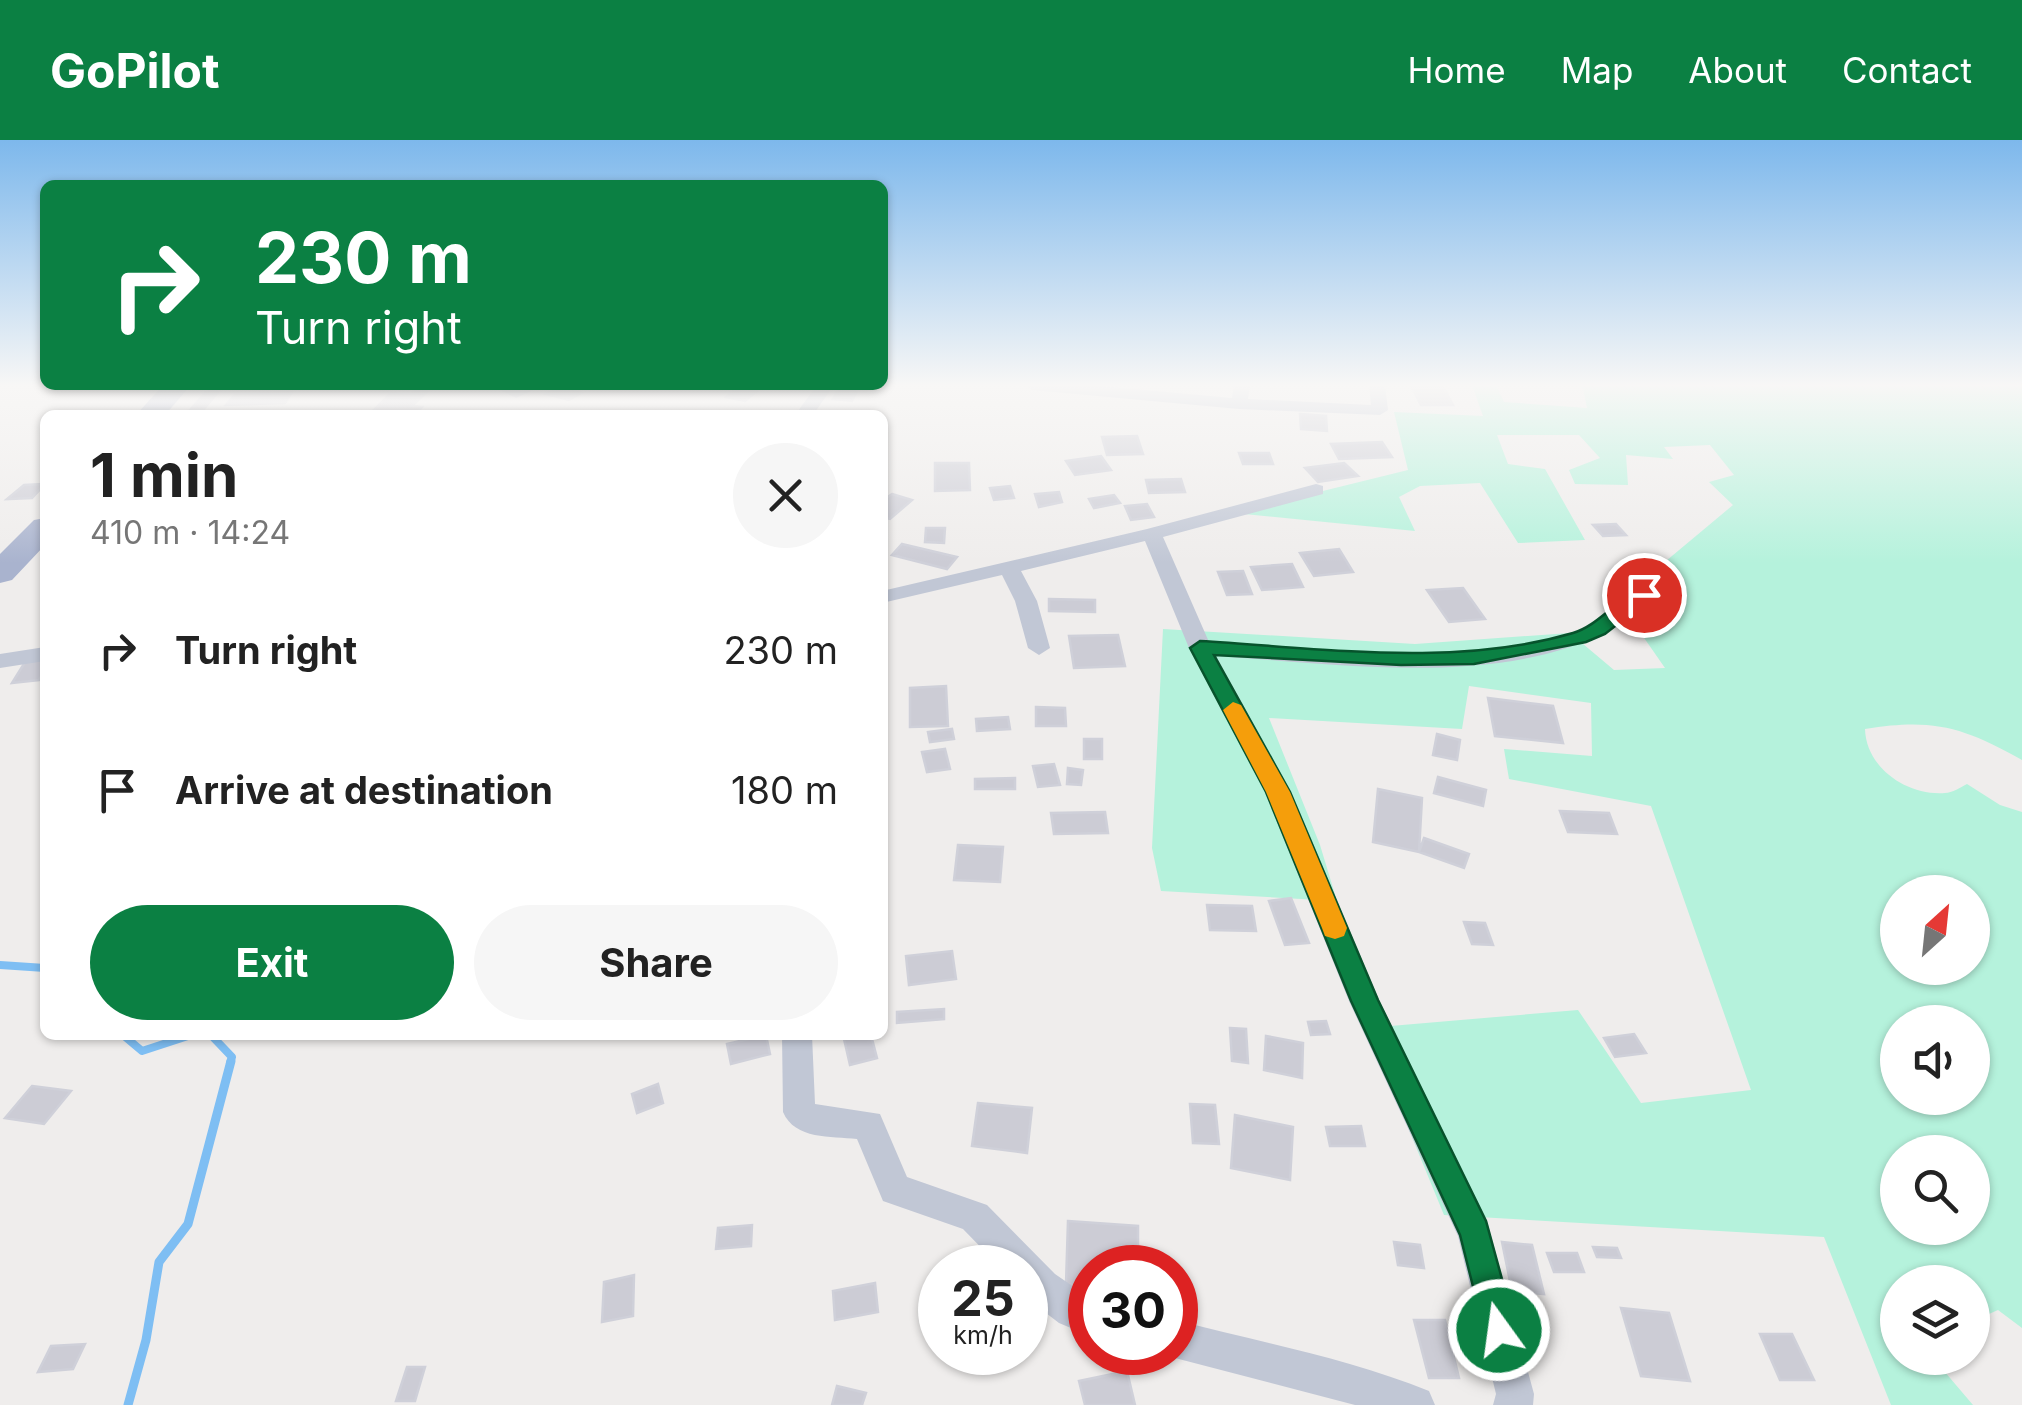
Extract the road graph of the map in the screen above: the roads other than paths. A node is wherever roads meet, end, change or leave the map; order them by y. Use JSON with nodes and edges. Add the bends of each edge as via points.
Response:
{"nodes":[{"id":1,"x":1316,"y":490,"type":"dead end"},
{"id":2,"x":40,"y":532,"type":"edge"},
{"id":3,"x":1151,"y":534,"type":"junction"},
{"id":4,"x":1009,"y":568,"type":"junction"},
{"id":5,"x":0,"y":573,"type":"edge"},
{"id":6,"x":1666,"y":578,"type":"dead end"},
{"id":7,"x":888,"y":596,"type":"edge"},
{"id":8,"x":1039,"y":648,"type":"dead end"},
{"id":9,"x":1200,"y":648,"type":"junction"},
{"id":10,"x":40,"y":655,"type":"edge"},
{"id":11,"x":0,"y":661,"type":"edge"},
{"id":12,"x":797,"y":1040,"type":"edge"},
{"id":13,"x":1068,"y":1309,"type":"edge"},
{"id":14,"x":1198,"y":1346,"type":"edge"},
{"id":15,"x":1348,"y":1394,"type":"edge"},
{"id":16,"x":1415,"y":1405,"type":"edge"},
{"id":17,"x":1513,"y":1405,"type":"edge"}],
"edges":[{"from":1,"to":3,"type":"street"},
{"from":2,"to":5,"type":"main road"},
{"from":3,"to":4,"type":"street"},
{"from":3,"to":9,"type":"street"},
{"from":4,"to":7,"type":"street"},
{"from":4,"to":8,"type":"street"},
{"from":6,"to":9,"type":"street","via":[[1579,638],[1474,658]]},
{"from":9,"to":17,"type":"street","via":[[1278,792],[1364,1001],[1475,1233]]},
{"from":10,"to":11,"type":"street"},
{"from":12,"to":13,"type":"street","via":[[800,1112],[806,1118],[868,1125],[894,1189],[978,1219]]},
{"from":14,"to":15,"type":"street"},
{"from":15,"to":16,"type":"street"}]}
